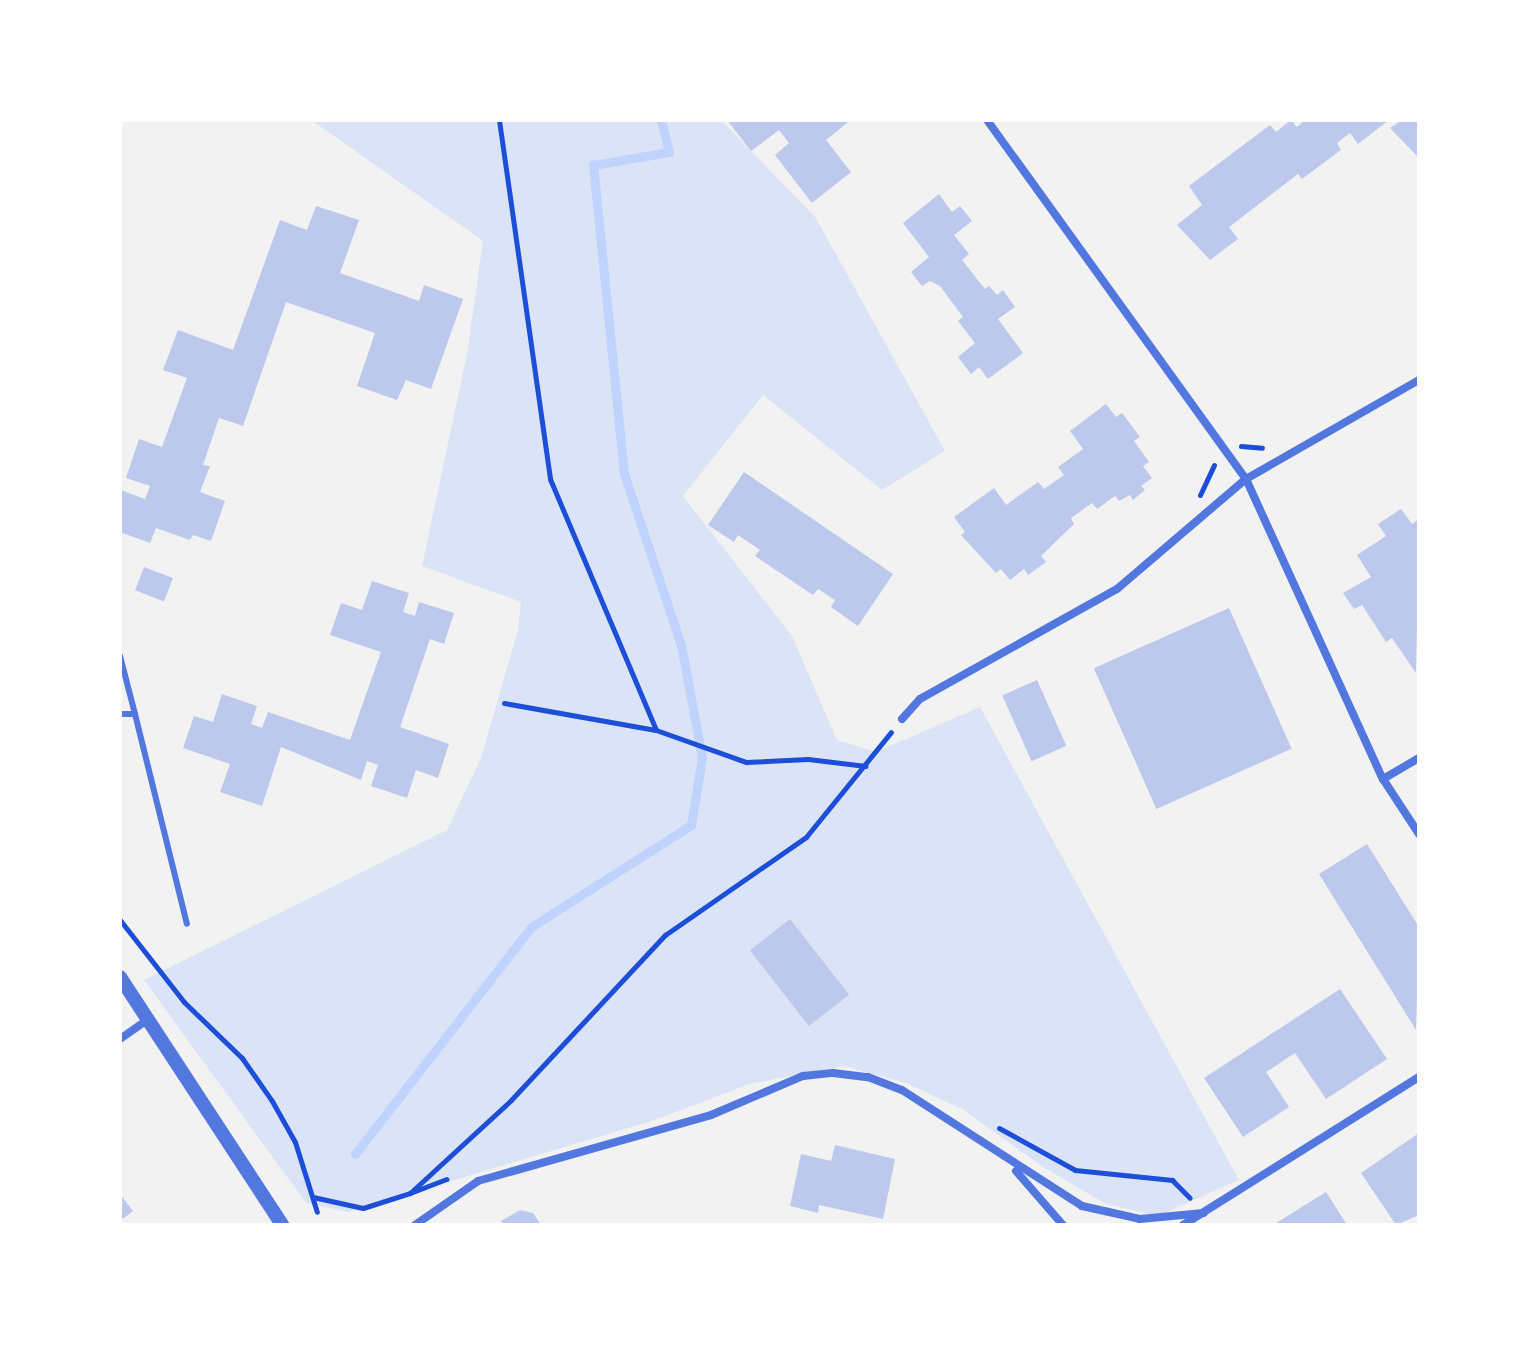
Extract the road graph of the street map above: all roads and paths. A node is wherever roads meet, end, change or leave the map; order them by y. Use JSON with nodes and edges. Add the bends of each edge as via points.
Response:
{"nodes":[{"id":1,"x":499,"y":120,"type":"edge"},
{"id":2,"x":987,"y":120,"type":"edge"},
{"id":3,"x":1419,"y":380,"type":"edge"},
{"id":4,"x":1246,"y":479,"type":"junction"},
{"id":5,"x":120,"y":656,"type":"edge"},
{"id":6,"x":504,"y":703,"type":"dead end"},
{"id":7,"x":120,"y":714,"type":"edge"},
{"id":8,"x":135,"y":714,"type":"junction"},
{"id":9,"x":902,"y":719,"type":"joint"},
{"id":10,"x":656,"y":730,"type":"junction"},
{"id":11,"x":1419,"y":758,"type":"edge"},
{"id":12,"x":867,"y":766,"type":"junction"},
{"id":13,"x":1383,"y":779,"type":"junction"},
{"id":14,"x":1419,"y":834,"type":"edge"},
{"id":15,"x":120,"y":920,"type":"edge"},
{"id":16,"x":187,"y":924,"type":"dead end"},
{"id":17,"x":120,"y":977,"type":"edge"},
{"id":18,"x":147,"y":1020,"type":"junction"},
{"id":19,"x":120,"y":1039,"type":"edge"},
{"id":20,"x":1419,"y":1077,"type":"edge"},
{"id":21,"x":984,"y":1119,"type":"dead end"},
{"id":22,"x":1010,"y":1164,"type":"junction"},
{"id":23,"x":453,"y":1177,"type":"dead end"},
{"id":24,"x":410,"y":1193,"type":"junction"},
{"id":25,"x":313,"y":1197,"type":"junction"},
{"id":26,"x":317,"y":1212,"type":"dead end"},
{"id":27,"x":1204,"y":1213,"type":"junction"},
{"id":28,"x":282,"y":1225,"type":"edge"},
{"id":29,"x":415,"y":1225,"type":"edge"},
{"id":30,"x":1063,"y":1225,"type":"edge"},
{"id":31,"x":1183,"y":1225,"type":"edge"}],
"edges":[{"from":1,"to":10,"type":"path","via":[[550,479]]},
{"from":2,"to":4,"type":"street"},
{"from":3,"to":4,"type":"street"},
{"from":4,"to":9,"type":"street","via":[[1117,589],[920,699]]},
{"from":4,"to":13,"type":"street"},
{"from":5,"to":8,"type":"lane"},
{"from":6,"to":10,"type":"path"},
{"from":7,"to":8,"type":"lane"},
{"from":8,"to":16,"type":"lane"},
{"from":9,"to":12,"type":"path"},
{"from":10,"to":12,"type":"path","via":[[746,762],[808,759]]},
{"from":11,"to":13,"type":"street"},
{"from":12,"to":24,"type":"path","via":[[806,837],[665,935],[511,1100]]},
{"from":13,"to":14,"type":"street"},
{"from":15,"to":25,"type":"path","via":[[184,1002],[242,1058],[295,1142]]},
{"from":17,"to":18,"type":"street"},
{"from":18,"to":19,"type":"street"},
{"from":18,"to":28,"type":"street"},
{"from":20,"to":27,"type":"street"},
{"from":21,"to":27,"type":"path","via":[[1075,1170],[1172,1180]]},
{"from":22,"to":27,"type":"street","via":[[1082,1206],[1140,1219]]},
{"from":22,"to":29,"type":"street","via":[[902,1090],[868,1077],[803,1076],[711,1115],[478,1181]]},
{"from":22,"to":30,"type":"street"},
{"from":23,"to":24,"type":"path"},
{"from":24,"to":25,"type":"path","via":[[363,1208]]},
{"from":25,"to":26,"type":"path"},
{"from":27,"to":31,"type":"street"}]}
